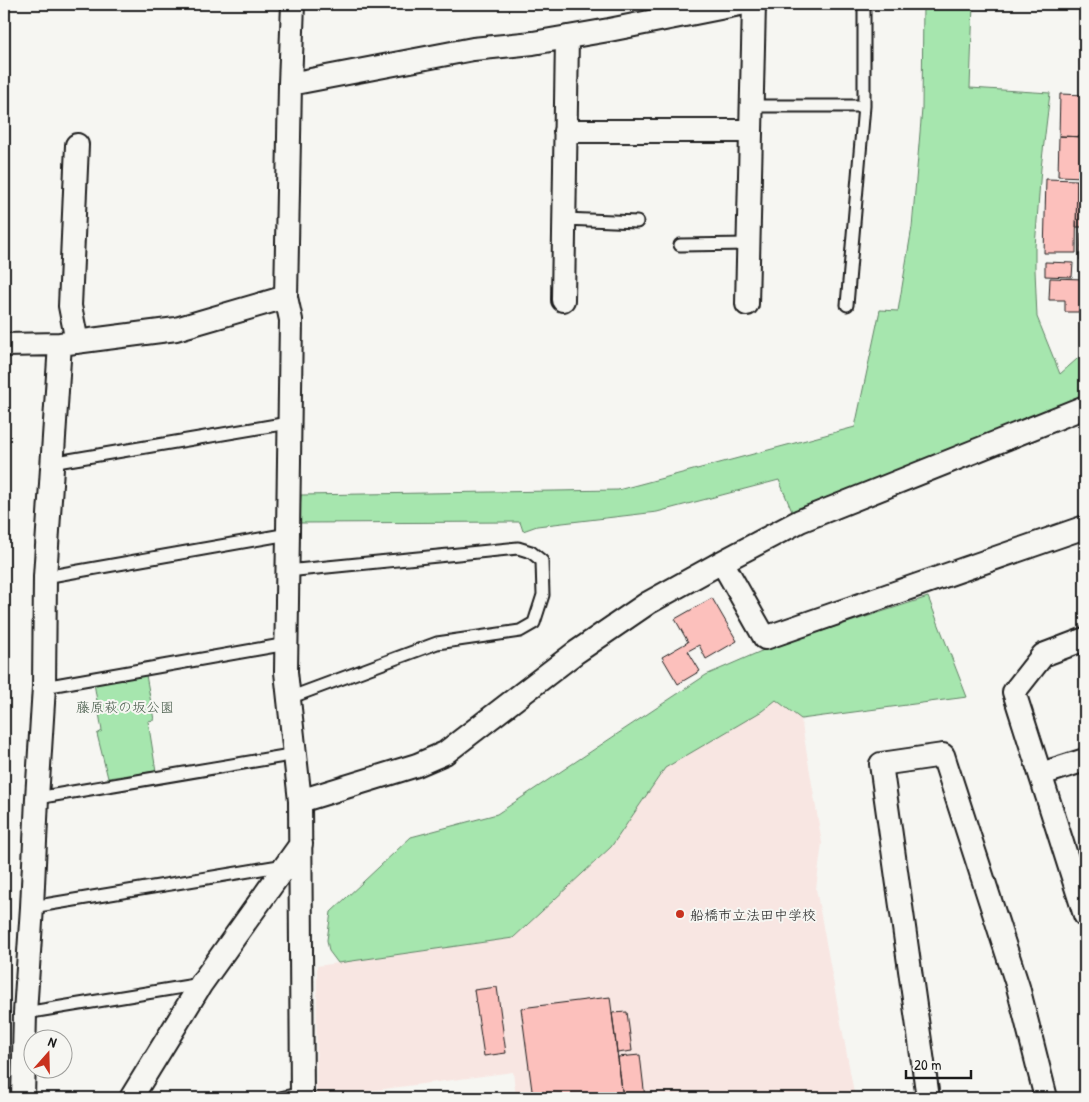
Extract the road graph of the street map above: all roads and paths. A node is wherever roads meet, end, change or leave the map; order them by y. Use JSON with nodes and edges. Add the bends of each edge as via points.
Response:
{"nodes":[{"id":1,"x":293,"y":4,"type":"edge"},
{"id":2,"x":740,"y":4,"type":"edge"},
{"id":3,"x":754,"y":4,"type":"edge"},
{"id":4,"x":864,"y":4,"type":"edge"},
{"id":5,"x":567,"y":38,"type":"junction"},
{"id":6,"x":290,"y":84,"type":"junction"},
{"id":7,"x":752,"y":106,"type":"junction"},
{"id":8,"x":864,"y":106,"type":"junction"},
{"id":9,"x":565,"y":131,"type":"junction"},
{"id":10,"x":751,"y":131,"type":"junction"},
{"id":11,"x":77,"y":145,"type":"dead end"},
{"id":12,"x":564,"y":220,"type":"junction"},
{"id":13,"x":637,"y":222,"type":"dead end"},
{"id":14,"x":749,"y":244,"type":"junction"},
{"id":15,"x":680,"y":245,"type":"dead end"},
{"id":16,"x":286,"y":297,"type":"junction"},
{"id":17,"x":563,"y":300,"type":"dead end"},
{"id":18,"x":747,"y":304,"type":"dead end"},
{"id":19,"x":847,"y":305,"type":"dead end"},
{"id":20,"x":68,"y":343,"type":"junction"},
{"id":21,"x":4,"y":345,"type":"edge"},
{"id":22,"x":1085,"y":407,"type":"edge"},
{"id":23,"x":288,"y":423,"type":"junction"},
{"id":24,"x":51,"y":463,"type":"junction"},
{"id":25,"x":1085,"y":527,"type":"edge"},
{"id":26,"x":288,"y":534,"type":"junction"},
{"id":27,"x":722,"y":562,"type":"junction"},
{"id":28,"x":288,"y":571,"type":"junction"},
{"id":29,"x":45,"y":577,"type":"junction"},
{"id":30,"x":1085,"y":639,"type":"edge"},
{"id":31,"x":287,"y":644,"type":"junction"},
{"id":32,"x":44,"y":687,"type":"junction"},
{"id":33,"x":289,"y":698,"type":"junction"},
{"id":34,"x":296,"y":754,"type":"junction"},
{"id":35,"x":1085,"y":760,"type":"edge"},
{"id":36,"x":1041,"y":774,"type":"junction"},
{"id":37,"x":37,"y":798,"type":"junction"},
{"id":38,"x":300,"y":801,"type":"junction"},
{"id":39,"x":301,"y":844,"type":"junction"},
{"id":40,"x":285,"y":865,"type":"junction"},
{"id":41,"x":32,"y":907,"type":"junction"},
{"id":42,"x":1085,"y":915,"type":"edge"},
{"id":43,"x":201,"y":984,"type":"junction"},
{"id":44,"x":25,"y":1013,"type":"junction"},
{"id":45,"x":302,"y":1096,"type":"edge"},
{"id":46,"x":23,"y":1098,"type":"edge"},
{"id":47,"x":131,"y":1098,"type":"edge"},
{"id":48,"x":280,"y":1098,"type":"edge"},
{"id":49,"x":928,"y":1098,"type":"edge"},
{"id":50,"x":1046,"y":1098,"type":"edge"}],
"edges":[{"from":1,"to":6,"type":"street"},
{"from":2,"to":5,"type":"street"},
{"from":3,"to":7,"type":"street"},
{"from":4,"to":8,"type":"lane"},
{"from":5,"to":6,"type":"street","via":[[473,49]]},
{"from":5,"to":9,"type":"street"},
{"from":6,"to":16,"type":"street"},
{"from":7,"to":8,"type":"lane"},
{"from":7,"to":10,"type":"street"},
{"from":8,"to":19,"type":"lane"},
{"from":9,"to":10,"type":"street"},
{"from":9,"to":12,"type":"street"},
{"from":10,"to":14,"type":"street"},
{"from":11,"to":20,"type":"street"},
{"from":12,"to":13,"type":"lane"},
{"from":12,"to":17,"type":"street"},
{"from":14,"to":15,"type":"lane"},
{"from":14,"to":18,"type":"street"},
{"from":16,"to":20,"type":"street","via":[[176,329]]},
{"from":16,"to":23,"type":"street","via":[[291,320]]},
{"from":20,"to":21,"type":"street"},
{"from":20,"to":24,"type":"street"},
{"from":22,"to":27,"type":"street","via":[[800,521]]},
{"from":23,"to":24,"type":"lane"},
{"from":23,"to":26,"type":"street"},
{"from":24,"to":29,"type":"street"},
{"from":25,"to":27,"type":"street","via":[[765,638]]},
{"from":26,"to":28,"type":"street"},
{"from":26,"to":29,"type":"lane"},
{"from":27,"to":38,"type":"street","via":[[648,603],[575,653],[445,753],[418,765]]},
{"from":28,"to":31,"type":"street"},
{"from":28,"to":33,"type":"lane","via":[[518,548],[531,552],[542,561],[543,595],[534,623],[520,631],[437,643]]},
{"from":29,"to":32,"type":"street"},
{"from":30,"to":36,"type":"street","via":[[1043,655],[1014,692]]},
{"from":31,"to":32,"type":"lane"},
{"from":31,"to":33,"type":"street"},
{"from":32,"to":37,"type":"street"},
{"from":33,"to":34,"type":"street"},
{"from":34,"to":37,"type":"lane"},
{"from":34,"to":38,"type":"street"},
{"from":35,"to":36,"type":"street"},
{"from":36,"to":42,"type":"street"},
{"from":37,"to":41,"type":"street"},
{"from":38,"to":39,"type":"street"},
{"from":39,"to":40,"type":"street"},
{"from":39,"to":45,"type":"street"},
{"from":40,"to":41,"type":"lane"},
{"from":40,"to":43,"type":"street"},
{"from":41,"to":44,"type":"street"},
{"from":43,"to":44,"type":"lane"},
{"from":43,"to":47,"type":"street"},
{"from":44,"to":46,"type":"street"},
{"from":45,"to":48,"type":"lane"},
{"from":49,"to":50,"type":"street","via":[[881,764],[943,755],[1018,987]]}]}
